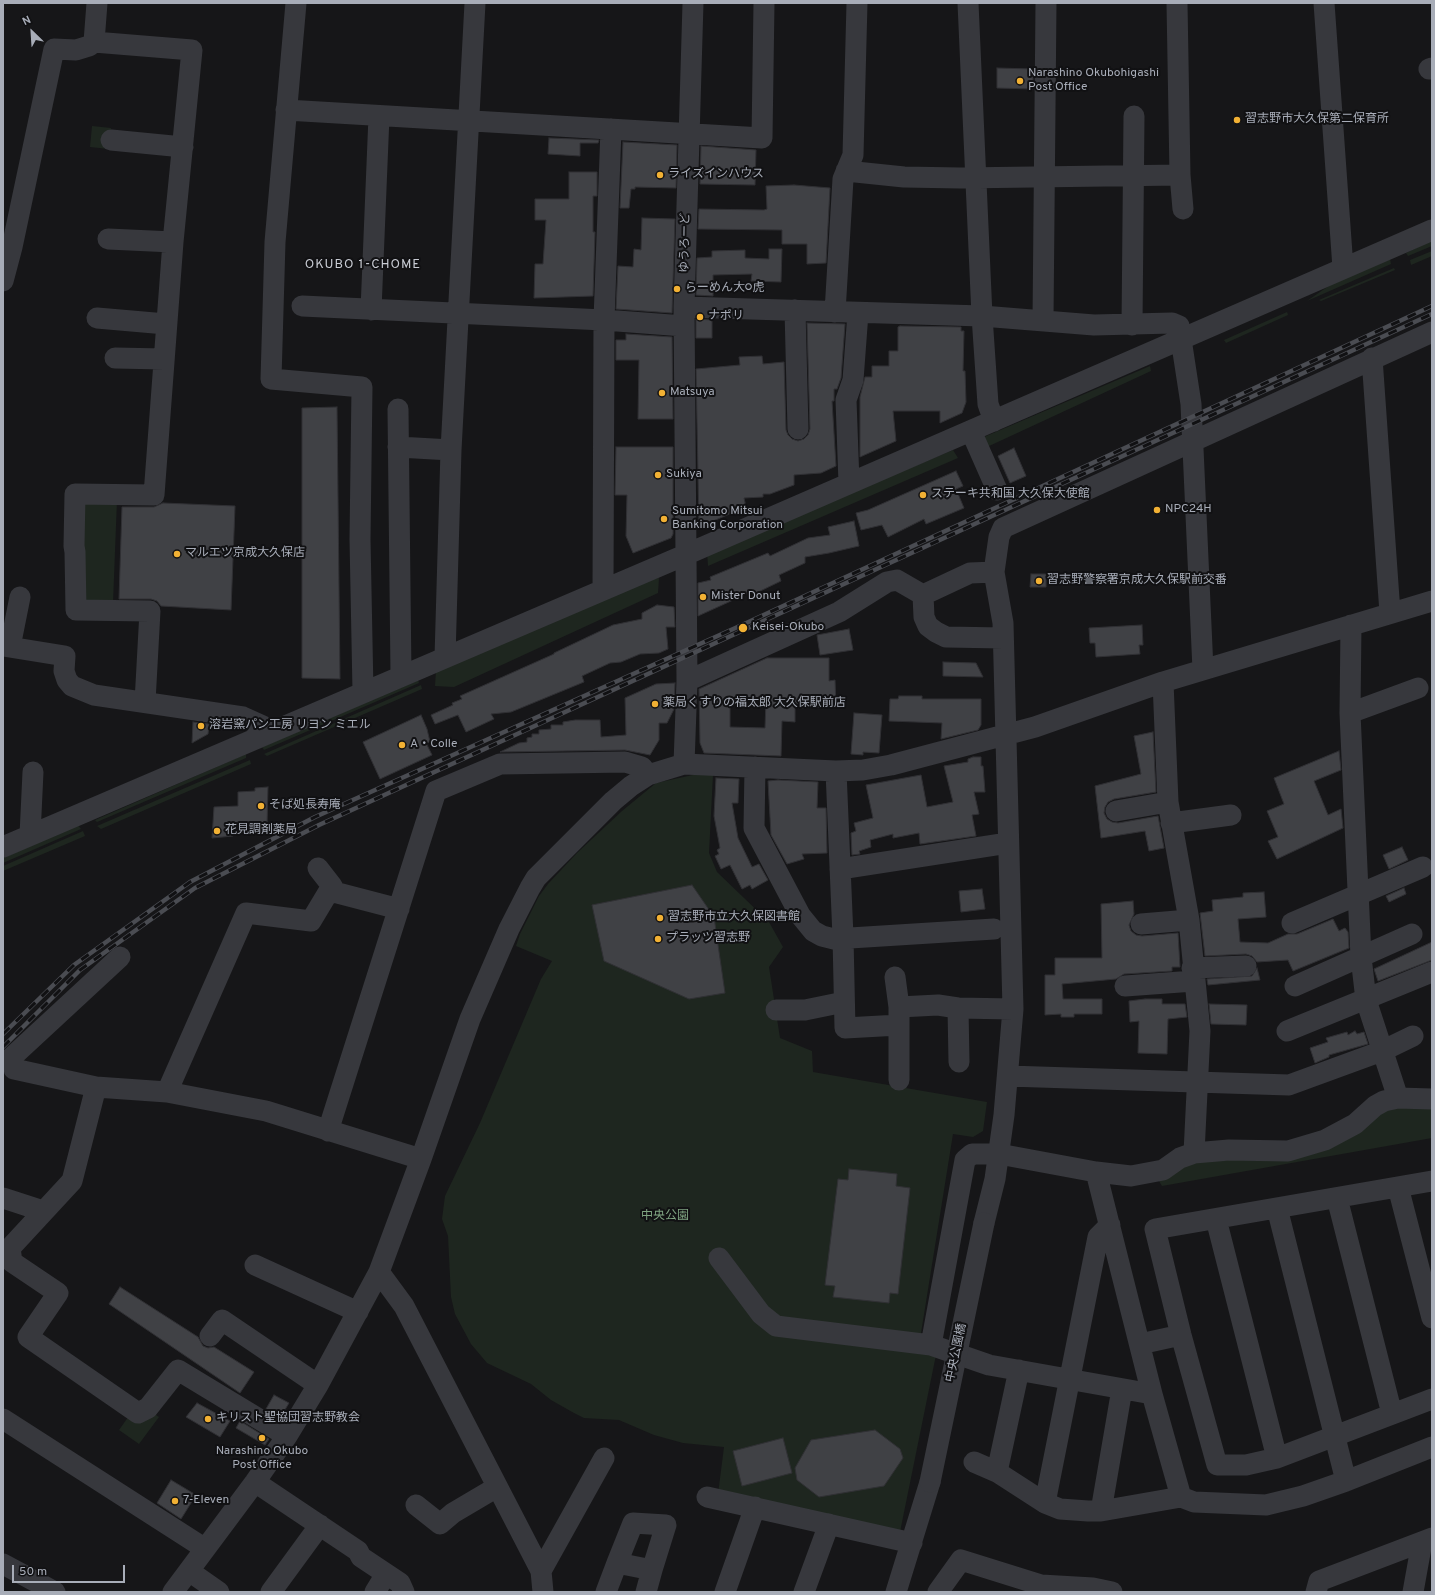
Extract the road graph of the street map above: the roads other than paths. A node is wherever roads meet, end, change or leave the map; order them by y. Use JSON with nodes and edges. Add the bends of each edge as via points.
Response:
{"nodes":[{"id":1,"x":97,"y":3,"type":"edge"},
{"id":2,"x":296,"y":3,"type":"edge"},
{"id":3,"x":475,"y":3,"type":"edge"},
{"id":4,"x":693,"y":3,"type":"edge"},
{"id":5,"x":764,"y":3,"type":"edge"},
{"id":6,"x":857,"y":3,"type":"edge"},
{"id":7,"x":968,"y":3,"type":"edge"},
{"id":8,"x":1046,"y":3,"type":"edge"},
{"id":9,"x":1177,"y":3,"type":"edge"},
{"id":10,"x":1324,"y":3,"type":"edge"},
{"id":11,"x":94,"y":42,"type":"junction"},
{"id":12,"x":286,"y":110,"type":"junction"},
{"id":13,"x":379,"y":116,"type":"junction"},
{"id":14,"x":1134,"y":116,"type":"dead end"},
{"id":15,"x":468,"y":122,"type":"junction"},
{"id":16,"x":611,"y":129,"type":"junction"},
{"id":17,"x":688,"y":134,"type":"junction"},
{"id":18,"x":111,"y":140,"type":"dead end"},
{"id":19,"x":183,"y":147,"type":"junction"},
{"id":20,"x":846,"y":171,"type":"junction"},
{"id":21,"x":1134,"y":176,"type":"junction"},
{"id":22,"x":1180,"y":176,"type":"junction"},
{"id":23,"x":1044,"y":177,"type":"junction"},
{"id":24,"x":976,"y":178,"type":"junction"},
{"id":25,"x":1183,"y":209,"type":"dead end"},
{"id":26,"x":1432,"y":230,"type":"edge"},
{"id":27,"x":108,"y":239,"type":"dead end"},
{"id":28,"x":173,"y":242,"type":"junction"},
{"id":29,"x":8,"y":246,"type":"edge"},
{"id":30,"x":1343,"y":268,"type":"junction"},
{"id":31,"x":3,"y":281,"type":"edge"},
{"id":32,"x":302,"y":306,"type":"dead end"},
{"id":33,"x":371,"y":310,"type":"junction"},
{"id":34,"x":796,"y":310,"type":"junction"},
{"id":35,"x":835,"y":312,"type":"junction"},
{"id":36,"x":858,"y":313,"type":"junction"},
{"id":37,"x":459,"y":314,"type":"junction"},
{"id":38,"x":684,"y":316,"type":"junction"},
{"id":39,"x":982,"y":316,"type":"junction"},
{"id":40,"x":97,"y":318,"type":"dead end"},
{"id":41,"x":604,"y":320,"type":"junction"},
{"id":42,"x":1042,"y":320,"type":"junction"},
{"id":43,"x":166,"y":324,"type":"junction"},
{"id":44,"x":1132,"y":325,"type":"junction"},
{"id":45,"x":1432,"y":332,"type":"edge"},
{"id":46,"x":1182,"y":340,"type":"junction"},
{"id":47,"x":115,"y":358,"type":"dead end"},
{"id":48,"x":1372,"y":358,"type":"junction"},
{"id":49,"x":164,"y":359,"type":"junction"},
{"id":50,"x":398,"y":409,"type":"dead end"},
{"id":51,"x":994,"y":420,"type":"junction"},
{"id":52,"x":798,"y":429,"type":"dead end"},
{"id":53,"x":970,"y":431,"type":"junction"},
{"id":54,"x":1193,"y":440,"type":"junction"},
{"id":55,"x":398,"y":447,"type":"junction"},
{"id":56,"x":451,"y":450,"type":"junction"},
{"id":57,"x":849,"y":484,"type":"junction"},
{"id":58,"x":997,"y":490,"type":"dead end"},
{"id":59,"x":685,"y":554,"type":"junction"},
{"id":60,"x":994,"y":572,"type":"junction"},
{"id":61,"x":604,"y":589,"type":"junction"},
{"id":62,"x":923,"y":595,"type":"junction"},
{"id":63,"x":20,"y":597,"type":"dead end"},
{"id":64,"x":1432,"y":601,"type":"edge"},
{"id":65,"x":1390,"y":614,"type":"junction"},
{"id":66,"x":1351,"y":625,"type":"junction"},
{"id":67,"x":1003,"y":638,"type":"junction"},
{"id":68,"x":7,"y":647,"type":"edge"},
{"id":69,"x":445,"y":657,"type":"junction"},
{"id":70,"x":1203,"y":670,"type":"junction"},
{"id":71,"x":401,"y":676,"type":"junction"},
{"id":72,"x":687,"y":681,"type":"junction"},
{"id":73,"x":1163,"y":682,"type":"junction"},
{"id":74,"x":1418,"y":688,"type":"dead end"},
{"id":75,"x":363,"y":692,"type":"junction"},
{"id":76,"x":145,"y":702,"type":"junction"},
{"id":77,"x":1350,"y":713,"type":"junction"},
{"id":78,"x":270,"y":732,"type":"junction"},
{"id":79,"x":1005,"y":735,"type":"junction"},
{"id":80,"x":684,"y":764,"type":"junction"},
{"id":81,"x":755,"y":767,"type":"junction"},
{"id":82,"x":836,"y":771,"type":"junction"},
{"id":83,"x":33,"y":772,"type":"dead end"},
{"id":84,"x":648,"y":775,"type":"junction"},
{"id":85,"x":1168,"y":802,"type":"junction"},
{"id":86,"x":1116,"y":811,"type":"dead end"},
{"id":87,"x":1231,"y":815,"type":"dead end"},
{"id":88,"x":1171,"y":824,"type":"junction"},
{"id":89,"x":30,"y":835,"type":"junction"},
{"id":90,"x":1008,"y":843,"type":"junction"},
{"id":91,"x":3,"y":847,"type":"edge"},
{"id":92,"x":1423,"y":867,"type":"dead end"},
{"id":93,"x":318,"y":868,"type":"dead end"},
{"id":94,"x":840,"y":869,"type":"junction"},
{"id":95,"x":330,"y":891,"type":"junction"},
{"id":96,"x":1358,"y":893,"type":"junction"},
{"id":97,"x":399,"y":909,"type":"junction"},
{"id":98,"x":1188,"y":920,"type":"junction"},
{"id":99,"x":1292,"y":923,"type":"dead end"},
{"id":100,"x":1141,"y":924,"type":"dead end"},
{"id":101,"x":994,"y":929,"type":"dead end"},
{"id":102,"x":1412,"y":934,"type":"dead end"},
{"id":103,"x":843,"y":937,"type":"junction"},
{"id":104,"x":120,"y":957,"type":"dead end"},
{"id":105,"x":1361,"y":957,"type":"junction"},
{"id":106,"x":1246,"y":966,"type":"dead end"},
{"id":107,"x":1432,"y":972,"type":"edge"},
{"id":108,"x":1193,"y":975,"type":"junction"},
{"id":109,"x":895,"y":977,"type":"dead end"},
{"id":110,"x":1125,"y":986,"type":"dead end"},
{"id":111,"x":1295,"y":986,"type":"dead end"},
{"id":112,"x":1366,"y":1000,"type":"junction"},
{"id":113,"x":844,"y":1002,"type":"junction"},
{"id":114,"x":958,"y":1008,"type":"junction"},
{"id":115,"x":1013,"y":1009,"type":"junction"},
{"id":116,"x":776,"y":1010,"type":"dead end"},
{"id":117,"x":899,"y":1016,"type":"junction"},
{"id":118,"x":1286,"y":1032,"type":"dead end"},
{"id":119,"x":1413,"y":1036,"type":"dead end"},
{"id":120,"x":1382,"y":1051,"type":"junction"},
{"id":121,"x":959,"y":1062,"type":"dead end"},
{"id":122,"x":1008,"y":1076,"type":"junction"},
{"id":123,"x":899,"y":1080,"type":"dead end"},
{"id":124,"x":1197,"y":1083,"type":"junction"},
{"id":125,"x":96,"y":1087,"type":"junction"},
{"id":126,"x":167,"y":1092,"type":"junction"},
{"id":127,"x":1398,"y":1098,"type":"junction"},
{"id":128,"x":1432,"y":1099,"type":"edge"},
{"id":129,"x":328,"y":1131,"type":"junction"},
{"id":130,"x":1194,"y":1153,"type":"junction"},
{"id":131,"x":999,"y":1154,"type":"junction"},
{"id":132,"x":421,"y":1159,"type":"junction"},
{"id":133,"x":1096,"y":1172,"type":"junction"},
{"id":134,"x":1432,"y":1180,"type":"edge"},
{"id":135,"x":1398,"y":1187,"type":"junction"},
{"id":136,"x":3,"y":1198,"type":"edge"},
{"id":137,"x":1337,"y":1198,"type":"junction"},
{"id":138,"x":1277,"y":1208,"type":"junction"},
{"id":139,"x":43,"y":1211,"type":"junction"},
{"id":140,"x":1216,"y":1219,"type":"junction"},
{"id":141,"x":1110,"y":1225,"type":"junction"},
{"id":142,"x":6,"y":1247,"type":"edge"},
{"id":143,"x":719,"y":1258,"type":"dead end"},
{"id":144,"x":255,"y":1265,"type":"dead end"},
{"id":145,"x":379,"y":1272,"type":"junction"},
{"id":146,"x":358,"y":1312,"type":"junction"},
{"id":147,"x":1432,"y":1318,"type":"edge"},
{"id":148,"x":1181,"y":1335,"type":"junction"},
{"id":149,"x":210,"y":1336,"type":"dead end"},
{"id":150,"x":931,"y":1344,"type":"junction"},
{"id":151,"x":1140,"y":1344,"type":"junction"},
{"id":152,"x":1019,"y":1370,"type":"junction"},
{"id":153,"x":1070,"y":1379,"type":"junction"},
{"id":154,"x":318,"y":1385,"type":"junction"},
{"id":155,"x":1122,"y":1389,"type":"junction"},
{"id":156,"x":1152,"y":1394,"type":"junction"},
{"id":157,"x":1432,"y":1399,"type":"edge"},
{"id":158,"x":1392,"y":1414,"type":"junction"},
{"id":159,"x":3,"y":1419,"type":"edge"},
{"id":160,"x":287,"y":1436,"type":"junction"},
{"id":161,"x":1335,"y":1437,"type":"junction"},
{"id":162,"x":1432,"y":1447,"type":"edge"},
{"id":163,"x":604,"y":1458,"type":"dead end"},
{"id":164,"x":1277,"y":1458,"type":"junction"},
{"id":165,"x":974,"y":1462,"type":"dead end"},
{"id":166,"x":997,"y":1472,"type":"junction"},
{"id":167,"x":1346,"y":1481,"type":"junction"},
{"id":168,"x":255,"y":1482,"type":"junction"},
{"id":169,"x":497,"y":1487,"type":"junction"},
{"id":170,"x":707,"y":1497,"type":"dead end"},
{"id":171,"x":1181,"y":1497,"type":"junction"},
{"id":172,"x":1045,"y":1503,"type":"junction"},
{"id":173,"x":416,"y":1505,"type":"dead end"},
{"id":174,"x":755,"y":1507,"type":"junction"},
{"id":175,"x":1101,"y":1511,"type":"junction"},
{"id":176,"x":830,"y":1524,"type":"junction"},
{"id":177,"x":320,"y":1525,"type":"junction"},
{"id":178,"x":1427,"y":1540,"type":"edge"},
{"id":179,"x":912,"y":1543,"type":"junction"},
{"id":180,"x":204,"y":1548,"type":"junction"},
{"id":181,"x":617,"y":1563,"type":"junction"},
{"id":182,"x":3,"y":1564,"type":"edge"},
{"id":183,"x":652,"y":1570,"type":"junction"},
{"id":184,"x":189,"y":1571,"type":"junction"},
{"id":185,"x":541,"y":1571,"type":"junction"},
{"id":186,"x":386,"y":1574,"type":"junction"},
{"id":187,"x":55,"y":1592,"type":"edge"},
{"id":188,"x":173,"y":1592,"type":"edge"},
{"id":189,"x":219,"y":1592,"type":"edge"},
{"id":190,"x":271,"y":1592,"type":"edge"},
{"id":191,"x":375,"y":1592,"type":"edge"},
{"id":192,"x":404,"y":1592,"type":"edge"},
{"id":193,"x":543,"y":1592,"type":"edge"},
{"id":194,"x":606,"y":1592,"type":"edge"},
{"id":195,"x":646,"y":1592,"type":"edge"},
{"id":196,"x":725,"y":1592,"type":"edge"},
{"id":197,"x":804,"y":1592,"type":"edge"},
{"id":198,"x":896,"y":1592,"type":"edge"},
{"id":199,"x":938,"y":1592,"type":"edge"},
{"id":200,"x":1112,"y":1592,"type":"edge"},
{"id":201,"x":1316,"y":1592,"type":"edge"},
{"id":202,"x":1413,"y":1592,"type":"edge"}],
"edges":[{"from":1,"to":11,"type":"street"},
{"from":2,"to":12,"type":"street"},
{"from":3,"to":15,"type":"street"},
{"from":4,"to":17,"type":"street","name":"ゆうろーど"},
{"from":5,"to":17,"type":"street","via":[[762,138]]},
{"from":6,"to":20,"type":"street","via":[[853,156]]},
{"from":7,"to":24,"type":"street"},
{"from":8,"to":23,"type":"street"},
{"from":9,"to":22,"type":"street"},
{"from":10,"to":30,"type":"street"},
{"from":11,"to":19,"type":"street","via":[[192,50]]},
{"from":11,"to":29,"type":"street","via":[[76,50],[54,49]]},
{"from":12,"to":13,"type":"street"},
{"from":12,"to":75,"type":"street","via":[[275,242],[271,379],[362,387],[360,539]]},
{"from":13,"to":15,"type":"street"},
{"from":13,"to":33,"type":"street"},
{"from":14,"to":21,"type":"street"},
{"from":15,"to":16,"type":"street"},
{"from":15,"to":37,"type":"street"},
{"from":16,"to":17,"type":"street"},
{"from":16,"to":41,"type":"street"},
{"from":17,"to":38,"type":"street","name":"ゆうろーど"},
{"from":18,"to":19,"type":"street"},
{"from":19,"to":28,"type":"street"},
{"from":20,"to":24,"type":"street","via":[[904,177]]},
{"from":20,"to":35,"type":"street","via":[[843,179]]},
{"from":21,"to":22,"type":"street"},
{"from":21,"to":23,"type":"street"},
{"from":21,"to":44,"type":"street"},
{"from":22,"to":25,"type":"street"},
{"from":23,"to":24,"type":"street"},
{"from":23,"to":42,"type":"street"},
{"from":24,"to":39,"type":"street"},
{"from":26,"to":30,"type":"street"},
{"from":27,"to":28,"type":"street"},
{"from":28,"to":43,"type":"street"},
{"from":29,"to":31,"type":"street"},
{"from":30,"to":46,"type":"street"},
{"from":32,"to":33,"type":"street"},
{"from":33,"to":37,"type":"street"},
{"from":34,"to":35,"type":"street"},
{"from":34,"to":38,"type":"street"},
{"from":34,"to":52,"type":"street"},
{"from":35,"to":36,"type":"street"},
{"from":36,"to":39,"type":"street"},
{"from":36,"to":57,"type":"street","via":[[853,380],[846,400]]},
{"from":37,"to":41,"type":"street"},
{"from":37,"to":56,"type":"street"},
{"from":38,"to":41,"type":"street"},
{"from":38,"to":59,"type":"street","name":"ゆうろーど"},
{"from":39,"to":42,"type":"street"},
{"from":39,"to":51,"type":"street","via":[[988,404]]},
{"from":40,"to":43,"type":"street"},
{"from":41,"to":61,"type":"street"},
{"from":42,"to":44,"type":"street","via":[[1094,325]]},
{"from":43,"to":49,"type":"street"},
{"from":44,"to":46,"type":"street","via":[[1176,324]]},
{"from":45,"to":48,"type":"street"},
{"from":46,"to":51,"type":"street"},
{"from":46,"to":54,"type":"street"},
{"from":47,"to":49,"type":"street"},
{"from":48,"to":54,"type":"street"},
{"from":48,"to":65,"type":"street"},
{"from":49,"to":76,"type":"street","via":[[154,495],[75,494],[76,610],[150,611]]},
{"from":50,"to":55,"type":"street"},
{"from":51,"to":53,"type":"street"},
{"from":53,"to":57,"type":"street"},
{"from":53,"to":58,"type":"street"},
{"from":54,"to":60,"type":"street","name":"中央公園橋","via":[[1003,528],[999,536]]},
{"from":54,"to":70,"type":"street"},
{"from":55,"to":56,"type":"street"},
{"from":55,"to":71,"type":"street"},
{"from":56,"to":69,"type":"street"},
{"from":57,"to":59,"type":"street"},
{"from":59,"to":61,"type":"street"},
{"from":59,"to":72,"type":"street","name":"ゆうろーど"},
{"from":60,"to":62,"type":"street","via":[[970,573]]},
{"from":60,"to":67,"type":"street","name":"中央公園橋"},
{"from":61,"to":69,"type":"street"},
{"from":62,"to":67,"type":"street","via":[[924,617],[928,626],[936,632],[946,637]]},
{"from":62,"to":72,"type":"street","via":[[897,580],[887,582],[839,612]]},
{"from":63,"to":68,"type":"street"},
{"from":64,"to":65,"type":"street"},
{"from":65,"to":66,"type":"street"},
{"from":66,"to":70,"type":"street"},
{"from":66,"to":77,"type":"street"},
{"from":67,"to":79,"type":"street","name":"中央公園橋"},
{"from":68,"to":76,"type":"street","via":[[65,656],[64,671],[72,686],[94,695]]},
{"from":69,"to":71,"type":"street"},
{"from":70,"to":73,"type":"street"},
{"from":71,"to":75,"type":"street"},
{"from":72,"to":80,"type":"street","name":"ゆうろーど"},
{"from":73,"to":79,"type":"street"},
{"from":73,"to":85,"type":"street"},
{"from":74,"to":77,"type":"street"},
{"from":75,"to":78,"type":"street"},
{"from":76,"to":78,"type":"street","via":[[244,717]]},
{"from":77,"to":96,"type":"street"},
{"from":78,"to":89,"type":"street"},
{"from":79,"to":82,"type":"street","via":[[891,765]]},
{"from":79,"to":90,"type":"street","name":"中央公園橋"},
{"from":80,"to":81,"type":"street"},
{"from":80,"to":84,"type":"street"},
{"from":81,"to":82,"type":"street"},
{"from":81,"to":103,"type":"street","via":[[753,818],[757,835],[806,924],[822,936],[834,939]]},
{"from":82,"to":94,"type":"street"},
{"from":83,"to":89,"type":"street"},
{"from":84,"to":97,"type":"street","via":[[642,767],[625,762],[500,764],[436,791]]},
{"from":84,"to":132,"type":"street","via":[[613,801],[536,878],[530,888],[509,929],[470,1020]]},
{"from":85,"to":86,"type":"street"},
{"from":85,"to":88,"type":"street"},
{"from":87,"to":88,"type":"street"},
{"from":88,"to":98,"type":"street"},
{"from":89,"to":91,"type":"street"},
{"from":90,"to":94,"type":"street"},
{"from":90,"to":115,"type":"street","name":"中央公園橋"},
{"from":92,"to":96,"type":"street"},
{"from":93,"to":95,"type":"street","via":[[332,886]]},
{"from":94,"to":103,"type":"street"},
{"from":95,"to":97,"type":"street"},
{"from":95,"to":126,"type":"street","via":[[311,921],[246,913]]},
{"from":96,"to":99,"type":"street"},
{"from":96,"to":105,"type":"street"},
{"from":97,"to":129,"type":"street"},
{"from":98,"to":100,"type":"street"},
{"from":98,"to":108,"type":"street"},
{"from":101,"to":103,"type":"street"},
{"from":102,"to":105,"type":"street"},
{"from":103,"to":113,"type":"street"},
{"from":104,"to":125,"type":"street","via":[[12,1057],[14,1069]]},
{"from":105,"to":111,"type":"street"},
{"from":105,"to":112,"type":"street"},
{"from":106,"to":108,"type":"street"},
{"from":107,"to":112,"type":"street"},
{"from":108,"to":110,"type":"street"},
{"from":108,"to":124,"type":"street","via":[[1200,1031]]},
{"from":109,"to":117,"type":"street"},
{"from":112,"to":118,"type":"street"},
{"from":112,"to":120,"type":"street"},
{"from":113,"to":116,"type":"street","via":[[805,1010]]},
{"from":113,"to":117,"type":"street","via":[[845,1028]]},
{"from":114,"to":115,"type":"street"},
{"from":114,"to":117,"type":"street","via":[[938,1005]]},
{"from":114,"to":121,"type":"street"},
{"from":115,"to":122,"type":"street","name":"中央公園橋"},
{"from":117,"to":123,"type":"street"},
{"from":119,"to":120,"type":"street"},
{"from":120,"to":124,"type":"street","via":[[1289,1085]]},
{"from":120,"to":127,"type":"street"},
{"from":122,"to":124,"type":"street"},
{"from":122,"to":131,"type":"street","name":"中央公園橋"},
{"from":124,"to":130,"type":"street"},
{"from":125,"to":126,"type":"street"},
{"from":125,"to":139,"type":"street","via":[[72,1181]]},
{"from":126,"to":129,"type":"street","via":[[266,1111]]},
{"from":127,"to":128,"type":"street"},
{"from":127,"to":130,"type":"street","via":[[1375,1106],[1355,1124],[1325,1140],[1288,1151],[1229,1150]]},
{"from":129,"to":132,"type":"street"},
{"from":130,"to":133,"type":"street","via":[[1180,1158],[1163,1170],[1131,1176]]},
{"from":131,"to":133,"type":"street"},
{"from":131,"to":150,"type":"street","via":[[972,1154],[965,1160]]},
{"from":131,"to":179,"type":"street","name":"中央公園橋","bridge":true,"via":[[930,1482]]},
{"from":132,"to":145,"type":"street"},
{"from":133,"to":141,"type":"street"},
{"from":134,"to":135,"type":"street"},
{"from":135,"to":137,"type":"street"},
{"from":135,"to":147,"type":"street"},
{"from":136,"to":139,"type":"street"},
{"from":137,"to":138,"type":"street"},
{"from":137,"to":158,"type":"street"},
{"from":138,"to":140,"type":"street"},
{"from":138,"to":161,"type":"street"},
{"from":139,"to":142,"type":"street"},
{"from":140,"to":148,"type":"street","via":[[1155,1229]]},
{"from":140,"to":164,"type":"street"},
{"from":141,"to":151,"type":"street"},
{"from":141,"to":153,"type":"street","via":[[1098,1237]]},
{"from":142,"to":160,"type":"street","via":[[12,1262],[58,1292],[28,1337],[138,1413],[148,1408],[178,1370]]},
{"from":143,"to":150,"type":"street","via":[[761,1314],[776,1326]]},
{"from":144,"to":146,"type":"street"},
{"from":145,"to":146,"type":"street"},
{"from":145,"to":169,"type":"street","via":[[404,1306]]},
{"from":146,"to":154,"type":"street"},
{"from":148,"to":151,"type":"street"},
{"from":148,"to":164,"type":"street","via":[[1217,1465],[1246,1465]]},
{"from":149,"to":154,"type":"street","via":[[222,1320]]},
{"from":150,"to":152,"type":"street","via":[[989,1364]]},
{"from":151,"to":156,"type":"street"},
{"from":152,"to":153,"type":"street"},
{"from":152,"to":166,"type":"street"},
{"from":153,"to":155,"type":"street"},
{"from":153,"to":172,"type":"street"},
{"from":154,"to":160,"type":"street"},
{"from":155,"to":156,"type":"street"},
{"from":155,"to":175,"type":"street"},
{"from":156,"to":171,"type":"street"},
{"from":157,"to":158,"type":"street"},
{"from":158,"to":161,"type":"street"},
{"from":159,"to":180,"type":"street"},
{"from":160,"to":168,"type":"street"},
{"from":161,"to":164,"type":"street"},
{"from":161,"to":167,"type":"street"},
{"from":162,"to":167,"type":"street"},
{"from":163,"to":185,"type":"street"},
{"from":165,"to":166,"type":"street"},
{"from":166,"to":172,"type":"street"},
{"from":167,"to":171,"type":"street","via":[[1303,1496],[1266,1505],[1194,1502]]},
{"from":168,"to":177,"type":"street"},
{"from":168,"to":180,"type":"street"},
{"from":169,"to":173,"type":"street","via":[[453,1513],[440,1524]]},
{"from":169,"to":185,"type":"street"},
{"from":170,"to":174,"type":"street"},
{"from":171,"to":175,"type":"street"},
{"from":172,"to":175,"type":"street","via":[[1060,1509]]},
{"from":174,"to":176,"type":"street"},
{"from":174,"to":196,"type":"street"},
{"from":176,"to":179,"type":"street"},
{"from":176,"to":197,"type":"street"},
{"from":177,"to":186,"type":"street","via":[[358,1551],[361,1558]]},
{"from":177,"to":190,"type":"street"},
{"from":178,"to":201,"type":"street","via":[[1319,1581]]},
{"from":178,"to":202,"type":"street"},
{"from":179,"to":198,"type":"street","name":"中央公園橋"},
{"from":180,"to":184,"type":"street"},
{"from":181,"to":183,"type":"street"},
{"from":181,"to":183,"type":"street","via":[[633,1523],[666,1525]]},
{"from":181,"to":194,"type":"street"},
{"from":182,"to":187,"type":"street"},
{"from":183,"to":195,"type":"street"},
{"from":184,"to":188,"type":"street"},
{"from":184,"to":189,"type":"street"},
{"from":185,"to":193,"type":"street"},
{"from":186,"to":191,"type":"street"},
{"from":186,"to":192,"type":"street","via":[[400,1583]]},
{"from":199,"to":200,"type":"street","via":[[961,1560],[1041,1585],[1093,1588]]}]}
